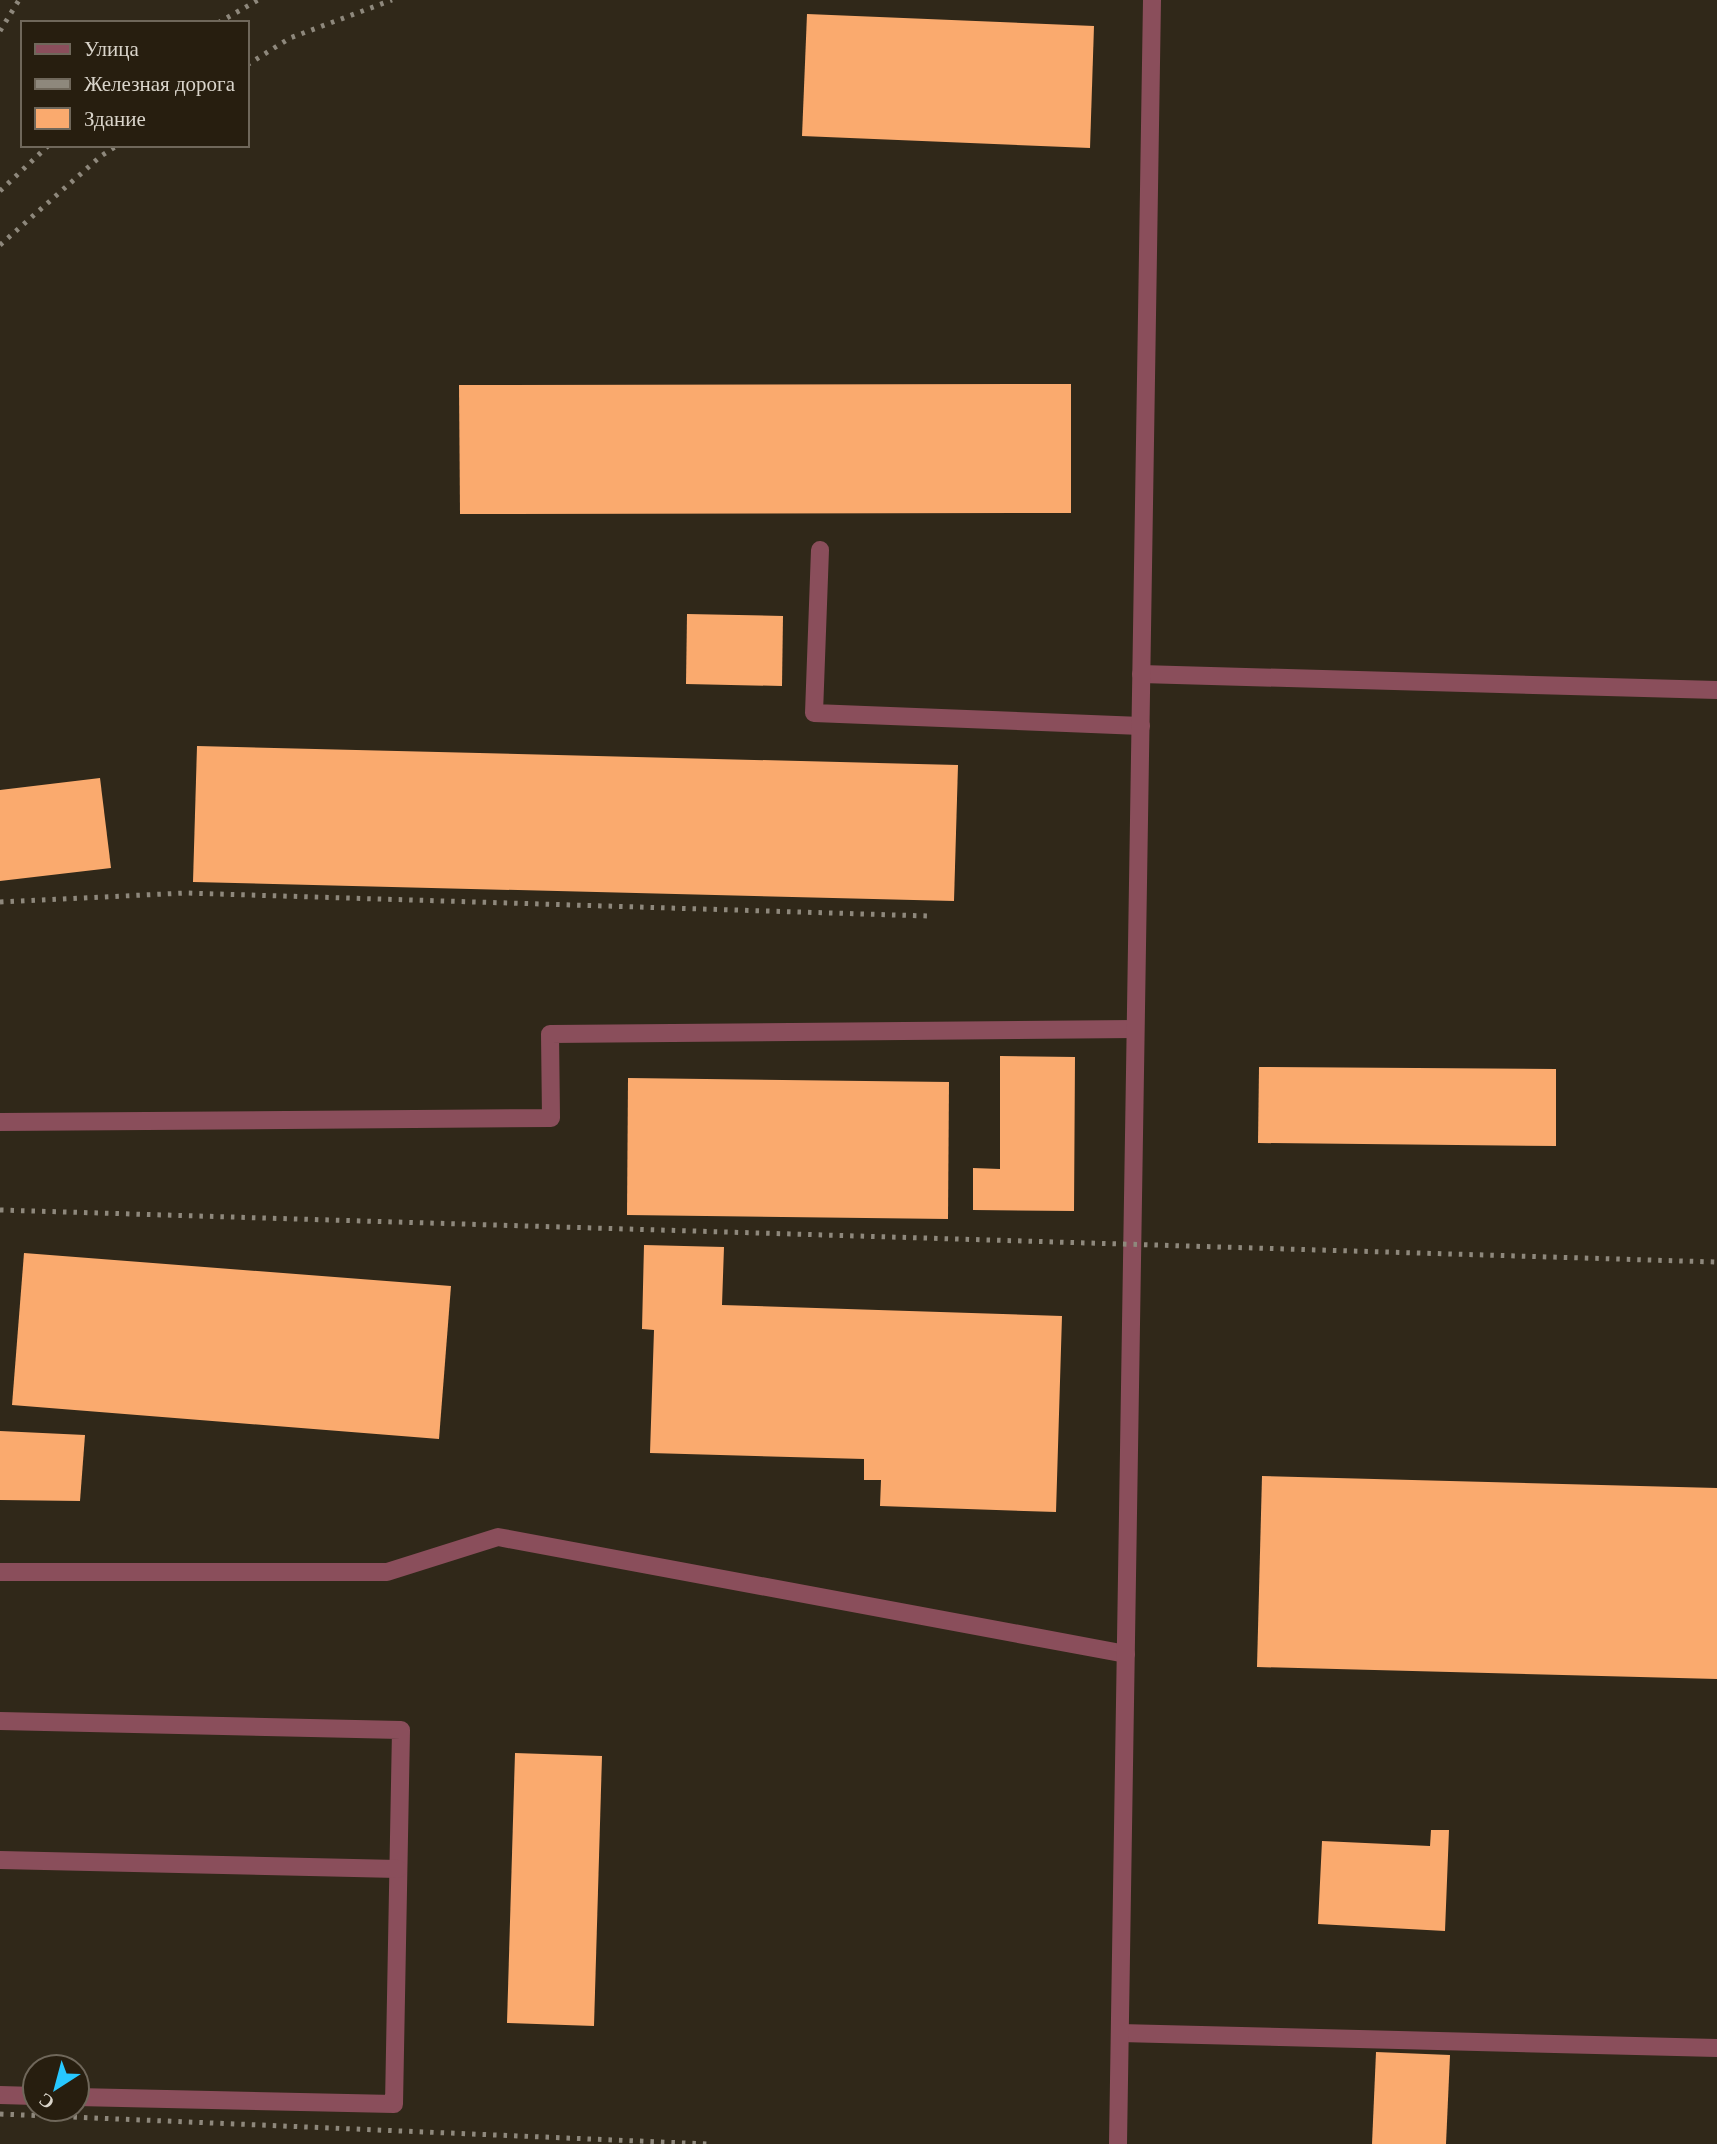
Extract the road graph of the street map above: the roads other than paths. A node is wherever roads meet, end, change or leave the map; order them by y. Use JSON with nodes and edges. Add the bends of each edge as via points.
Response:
{"nodes":[{"id":1,"x":1152,"y":0,"type":"edge"},
{"id":2,"x":820,"y":550,"type":"dead end"},
{"id":3,"x":1141,"y":674,"type":"junction"},
{"id":4,"x":1717,"y":690,"type":"edge"},
{"id":5,"x":1141,"y":726,"type":"junction"},
{"id":6,"x":1135,"y":1028,"type":"junction"},
{"id":7,"x":0,"y":1122,"type":"edge"},
{"id":8,"x":0,"y":1572,"type":"edge"},
{"id":9,"x":1126,"y":1654,"type":"junction"},
{"id":10,"x":0,"y":1721,"type":"edge"},
{"id":11,"x":0,"y":1860,"type":"edge"},
{"id":12,"x":398,"y":1869,"type":"junction"},
{"id":13,"x":1120,"y":2033,"type":"junction"},
{"id":14,"x":1717,"y":2048,"type":"edge"},
{"id":15,"x":0,"y":2095,"type":"edge"},
{"id":16,"x":21,"y":2096,"type":"edge"},
{"id":17,"x":91,"y":2097,"type":"edge"},
{"id":18,"x":1118,"y":2144,"type":"edge"}],
"edges":[{"from":1,"to":3,"type":"lane"},
{"from":2,"to":5,"type":"lane","via":[[814,713]]},
{"from":3,"to":4,"type":"lane"},
{"from":3,"to":5,"type":"lane"},
{"from":5,"to":6,"type":"lane"},
{"from":6,"to":7,"type":"lane","via":[[550,1034],[551,1118]]},
{"from":6,"to":9,"type":"lane"},
{"from":8,"to":9,"type":"lane","via":[[387,1572],[498,1537]]},
{"from":9,"to":13,"type":"lane"},
{"from":10,"to":12,"type":"lane","via":[[401,1730]]},
{"from":11,"to":12,"type":"lane"},
{"from":12,"to":17,"type":"lane","via":[[394,2104]]},
{"from":13,"to":14,"type":"lane"},
{"from":13,"to":18,"type":"lane"},
{"from":15,"to":16,"type":"lane"}]}
